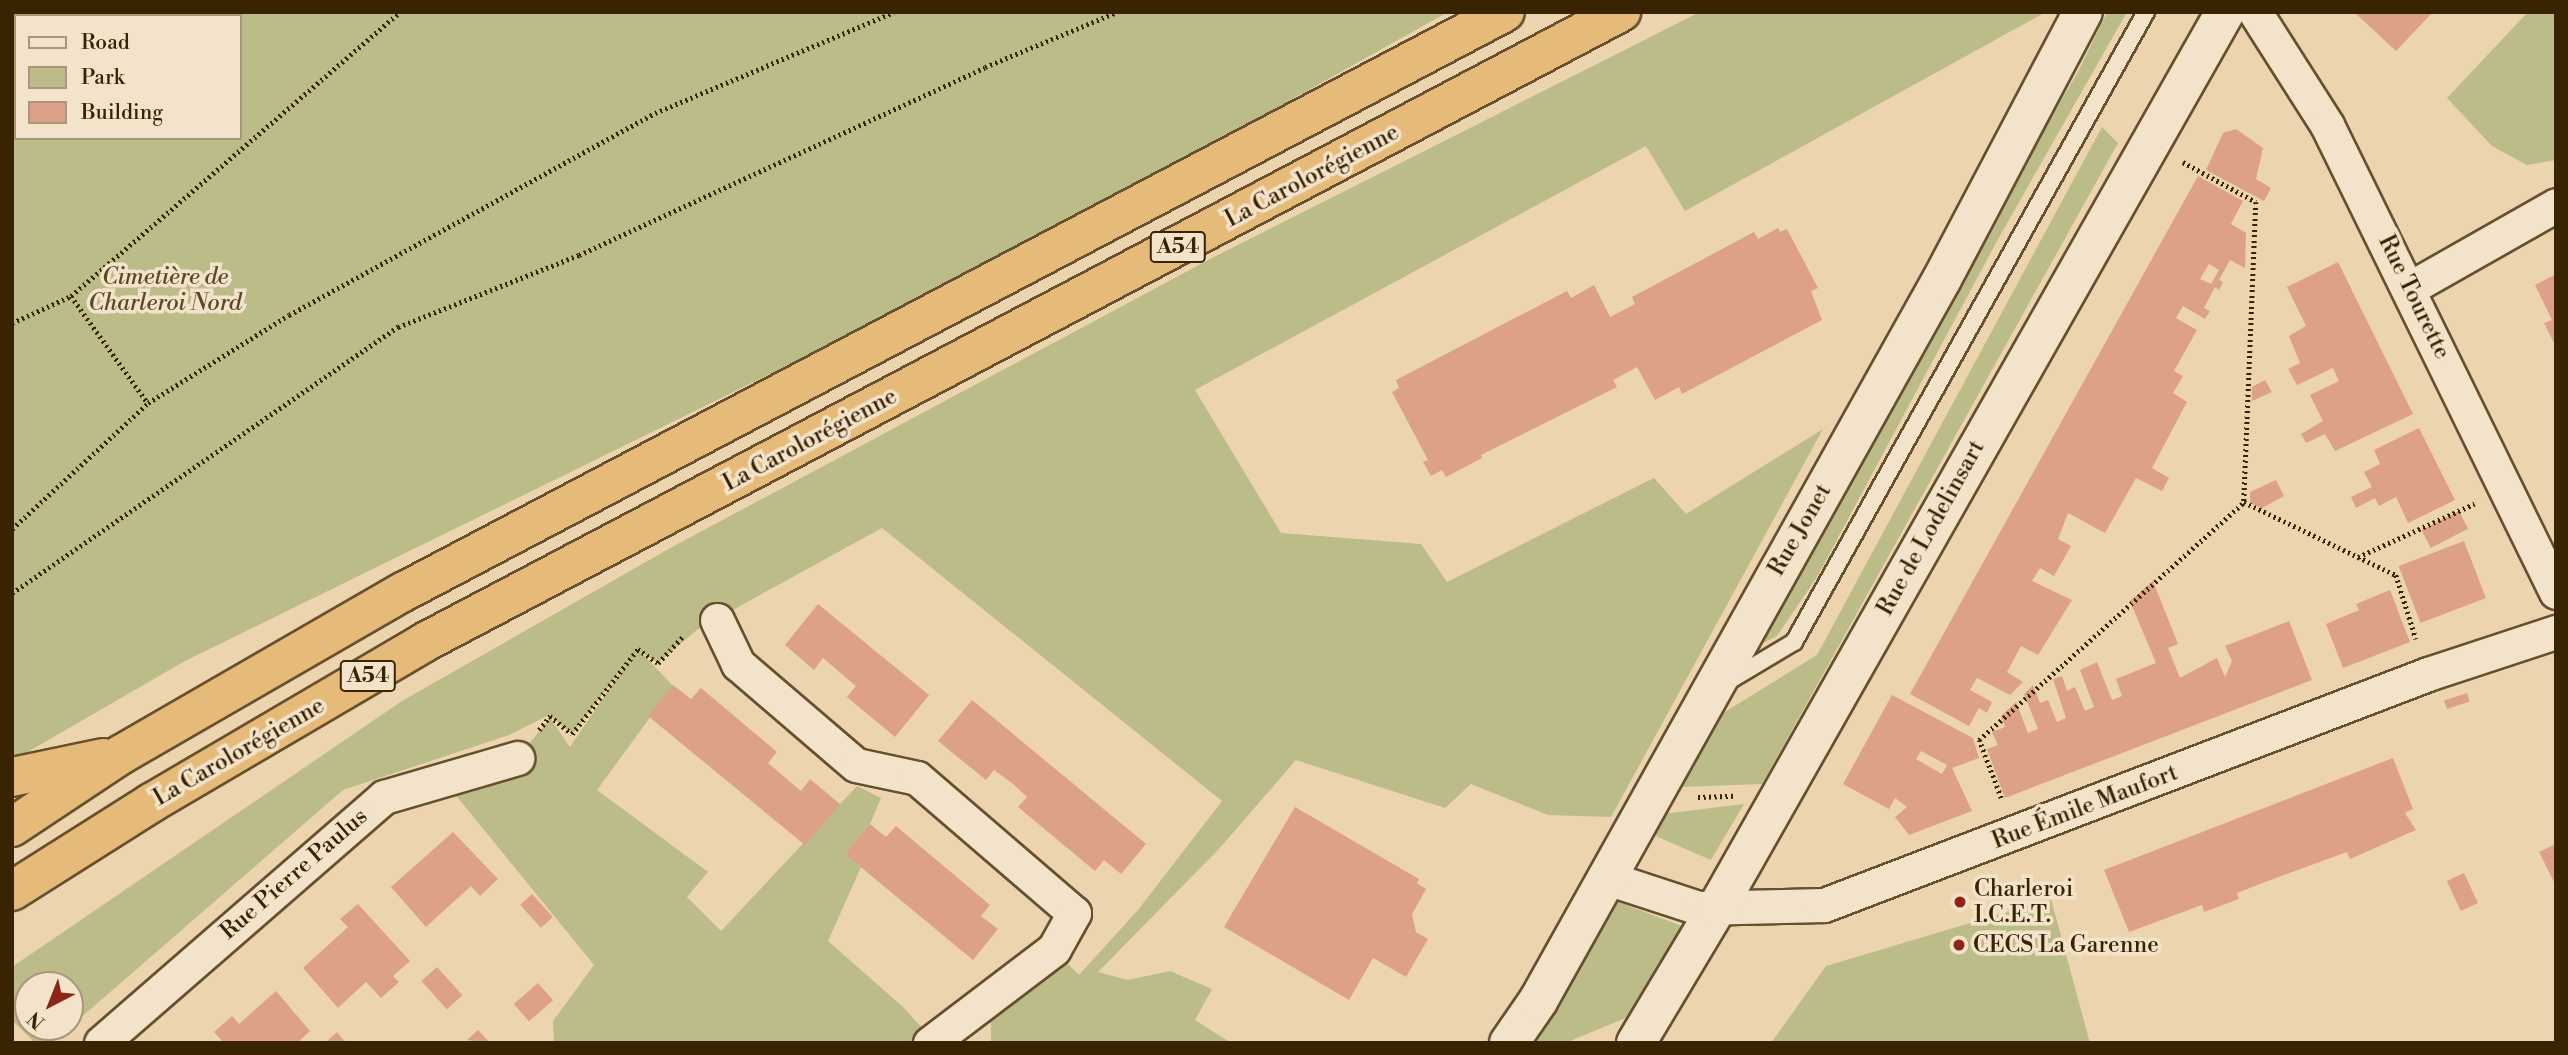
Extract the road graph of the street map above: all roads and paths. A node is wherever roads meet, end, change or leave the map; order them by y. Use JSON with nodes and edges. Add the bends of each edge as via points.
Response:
{"nodes":[{"id":1,"x":400,"y":12,"type":"edge"},
{"id":2,"x":894,"y":12,"type":"edge"},
{"id":3,"x":1116,"y":12,"type":"edge"},
{"id":4,"x":1505,"y":12,"type":"edge"},
{"id":5,"x":1621,"y":12,"type":"edge"},
{"id":6,"x":2083,"y":12,"type":"edge"},
{"id":7,"x":2146,"y":12,"type":"edge"},
{"id":8,"x":2225,"y":12,"type":"edge"},
{"id":9,"x":2255,"y":12,"type":"edge"},
{"id":10,"x":2149,"y":143,"type":"junction"},
{"id":11,"x":2556,"y":205,"type":"edge"},
{"id":12,"x":2410,"y":288,"type":"junction"},
{"id":13,"x":71,"y":296,"type":"junction"},
{"id":14,"x":12,"y":323,"type":"edge"},
{"id":15,"x":148,"y":402,"type":"junction"},
{"id":16,"x":2506,"y":489,"type":"junction"},
{"id":17,"x":2244,"y":502,"type":"junction"},
{"id":18,"x":12,"y":529,"type":"edge"},
{"id":19,"x":2357,"y":558,"type":"junction"},
{"id":20,"x":2556,"y":592,"type":"edge"},
{"id":21,"x":12,"y":593,"type":"edge"},
{"id":22,"x":717,"y":620,"type":"joint"},
{"id":23,"x":2556,"y":632,"type":"edge"},
{"id":24,"x":2428,"y":674,"type":"junction"},
{"id":25,"x":1705,"y":696,"type":"junction"},
{"id":26,"x":122,"y":754,"type":"junction"},
{"id":27,"x":517,"y":758,"type":"joint"},
{"id":28,"x":12,"y":777,"type":"edge"},
{"id":29,"x":1657,"y":788,"type":"junction"},
{"id":30,"x":1777,"y":802,"type":"junction"},
{"id":31,"x":12,"y":827,"type":"edge"},
{"id":32,"x":2014,"y":835,"type":"junction"},
{"id":33,"x":1604,"y":877,"type":"junction"},
{"id":34,"x":12,"y":891,"type":"edge"},
{"id":35,"x":1718,"y":906,"type":"junction"},
{"id":36,"x":101,"y":1043,"type":"edge"},
{"id":37,"x":930,"y":1043,"type":"edge"},
{"id":38,"x":1509,"y":1043,"type":"edge"},
{"id":39,"x":1636,"y":1043,"type":"edge"}],
"edges":[{"from":1,"to":13,"type":"path"},
{"from":2,"to":15,"type":"path","via":[[655,113],[289,315]]},
{"from":3,"to":21,"type":"path","via":[[985,67],[579,255],[398,327]]},
{"from":4,"to":26,"type":"highway","number":"A54","via":[[402,592]]},
{"from":5,"to":34,"type":"highway","name":"La Carolorégienne","number":"A54","via":[[425,642],[151,803]]},
{"from":6,"to":25,"type":"street","name":"Rue Jonet","via":[[1942,279]]},
{"from":7,"to":25,"type":"lane","via":[[1794,642]]},
{"from":8,"to":10,"type":"street","name":"Rue de Lodelinsart"},
{"from":9,"to":12,"type":"street","name":"Rue Tourette","via":[[2328,125]]},
{"from":10,"to":17,"type":"path","via":[[2256,202]]},
{"from":10,"to":30,"type":"street","name":"Rue de Lodelinsart"},
{"from":11,"to":12,"type":"street"},
{"from":12,"to":16,"type":"street","name":"Rue Tourette"},
{"from":13,"to":14,"type":"path"},
{"from":13,"to":15,"type":"path"},
{"from":15,"to":18,"type":"path"},
{"from":16,"to":19,"type":"path"},
{"from":16,"to":20,"type":"street","name":"Rue Tourette"},
{"from":17,"to":19,"type":"path"},
{"from":17,"to":32,"type":"path","via":[[1979,740]]},
{"from":19,"to":24,"type":"path","via":[[2396,575]]},
{"from":22,"to":27,"type":"path","via":[[678,638],[658,663],[638,649],[572,734],[550,716]]},
{"from":22,"to":37,"type":"street","via":[[738,664],[856,765],[917,778],[1074,913],[1054,949]]},
{"from":23,"to":24,"type":"street","name":"Rue Émile Maufort"},
{"from":24,"to":32,"type":"street","name":"Rue Émile Maufort"},
{"from":25,"to":29,"type":"street","name":"Rue Jonet"},
{"from":26,"to":28,"type":"highway"},
{"from":26,"to":31,"type":"highway","number":"A54"},
{"from":27,"to":36,"type":"street","name":"Rue Pierre Paulus","via":[[384,797]]},
{"from":29,"to":30,"type":"path","via":[[1669,797],[1761,796]]},
{"from":29,"to":33,"type":"street","name":"Rue Jonet"},
{"from":30,"to":35,"type":"street","name":"Rue de Lodelinsart"},
{"from":32,"to":35,"type":"street","name":"Rue Émile Maufort","via":[[1824,905]]},
{"from":33,"to":35,"type":"street","name":"Rue Émile Maufort","via":[[1699,908]]},
{"from":33,"to":38,"type":"street","name":"Rue Jonet","via":[[1538,1001]]},
{"from":35,"to":39,"type":"street","name":"Rue de Lodelinsart"}]}
